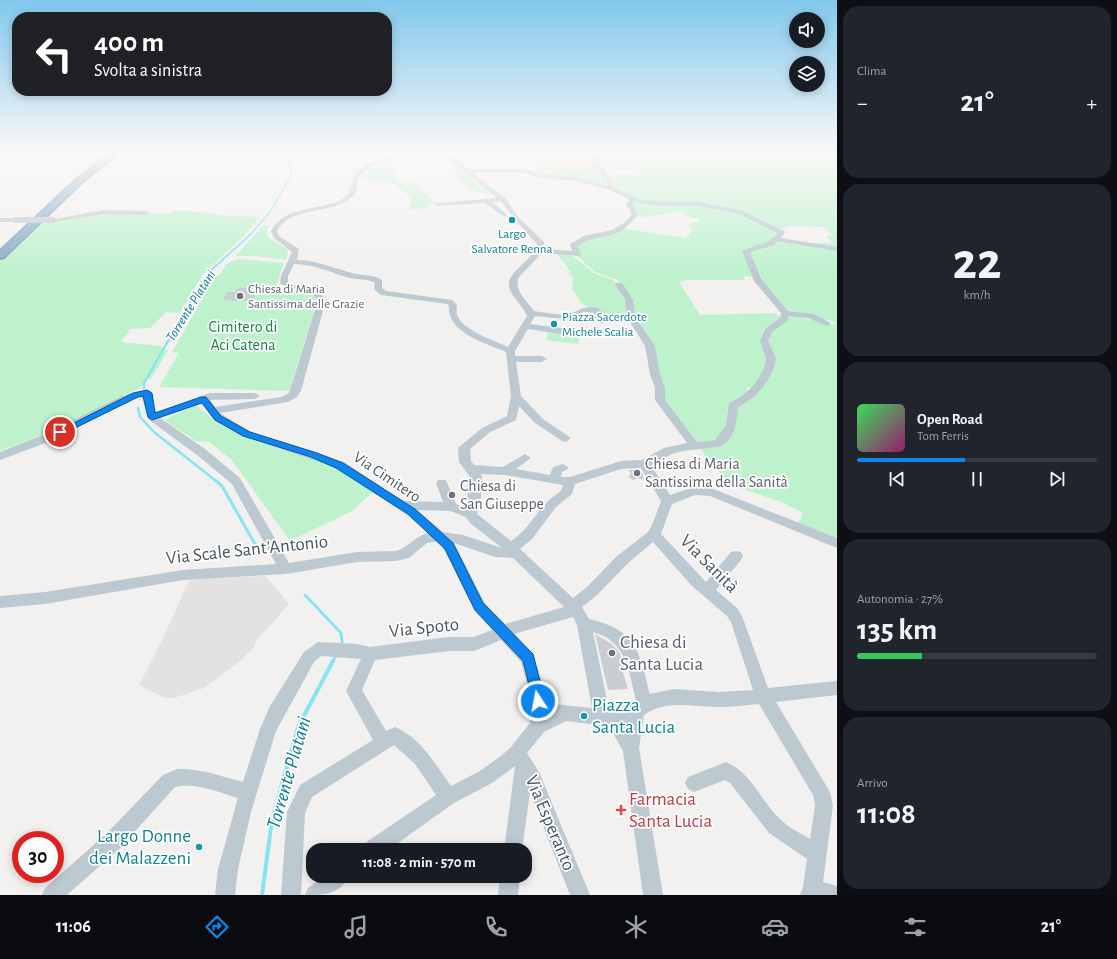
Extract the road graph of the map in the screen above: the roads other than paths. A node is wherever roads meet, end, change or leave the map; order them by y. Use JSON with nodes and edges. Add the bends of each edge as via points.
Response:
{"nodes":[{"id":1,"x":59,"y":193,"type":"edge"},
{"id":2,"x":67,"y":193,"type":"edge"},
{"id":3,"x":353,"y":193,"type":"edge"},
{"id":4,"x":495,"y":193,"type":"edge"},
{"id":5,"x":619,"y":193,"type":"edge"},
{"id":6,"x":503,"y":199,"type":"junction"},
{"id":7,"x":633,"y":200,"type":"junction"},
{"id":8,"x":487,"y":201,"type":"junction"},
{"id":9,"x":438,"y":205,"type":"dead end"},
{"id":10,"x":147,"y":213,"type":"dead end"},
{"id":11,"x":504,"y":215,"type":"dead end"},
{"id":12,"x":0,"y":220,"type":"edge"},
{"id":13,"x":777,"y":239,"type":"junction"},
{"id":14,"x":0,"y":248,"type":"edge"},
{"id":15,"x":837,"y":249,"type":"edge"},
{"id":16,"x":540,"y":251,"type":"junction"},
{"id":17,"x":0,"y":256,"type":"edge"},
{"id":18,"x":293,"y":262,"type":"junction"},
{"id":19,"x":619,"y":285,"type":"dead end"},
{"id":20,"x":530,"y":313,"type":"junction"},
{"id":21,"x":785,"y":313,"type":"junction"},
{"id":22,"x":570,"y":316,"type":"dead end"},
{"id":23,"x":827,"y":323,"type":"dead end"},
{"id":24,"x":525,"y":326,"type":"junction"},
{"id":25,"x":568,"y":332,"type":"dead end"},
{"id":26,"x":510,"y":355,"type":"junction"},
{"id":27,"x":542,"y":359,"type":"dead end"},
{"id":28,"x":255,"y":396,"type":"dead end"},
{"id":29,"x":516,"y":397,"type":"junction"},
{"id":30,"x":204,"y":399,"type":"junction"},
{"id":31,"x":212,"y":412,"type":"junction"},
{"id":32,"x":152,"y":417,"type":"junction"},
{"id":33,"x":566,"y":438,"type":"dead end"},
{"id":34,"x":694,"y":446,"type":"junction"},
{"id":35,"x":0,"y":456,"type":"edge"},
{"id":36,"x":525,"y":458,"type":"dead end"},
{"id":37,"x":644,"y":464,"type":"junction"},
{"id":38,"x":563,"y":468,"type":"dead end"},
{"id":39,"x":471,"y":469,"type":"junction"},
{"id":40,"x":505,"y":471,"type":"junction"},
{"id":41,"x":554,"y":480,"type":"junction"},
{"id":42,"x":570,"y":481,"type":"junction"},
{"id":43,"x":442,"y":483,"type":"dead end"},
{"id":44,"x":667,"y":501,"type":"junction"},
{"id":45,"x":400,"y":504,"type":"junction"},
{"id":46,"x":450,"y":507,"type":"junction"},
{"id":47,"x":471,"y":514,"type":"junction"},
{"id":48,"x":653,"y":534,"type":"junction"},
{"id":49,"x":440,"y":536,"type":"junction"},
{"id":50,"x":837,"y":543,"type":"edge"},
{"id":51,"x":513,"y":550,"type":"junction"},
{"id":52,"x":736,"y":556,"type":"dead end"},
{"id":53,"x":286,"y":569,"type":"junction"},
{"id":54,"x":707,"y":590,"type":"junction"},
{"id":55,"x":0,"y":602,"type":"edge"},
{"id":56,"x":574,"y":607,"type":"junction"},
{"id":57,"x":584,"y":624,"type":"junction"},
{"id":58,"x":503,"y":632,"type":"junction"},
{"id":59,"x":370,"y":654,"type":"junction"},
{"id":60,"x":837,"y":688,"type":"edge"},
{"id":61,"x":763,"y":696,"type":"junction"},
{"id":62,"x":538,"y":701,"type":"junction"},
{"id":63,"x":641,"y":708,"type":"junction"},
{"id":64,"x":565,"y":714,"type":"junction"},
{"id":65,"x":607,"y":718,"type":"junction"},
{"id":66,"x":538,"y":726,"type":"junction"},
{"id":67,"x":382,"y":742,"type":"junction"},
{"id":68,"x":631,"y":748,"type":"junction"},
{"id":69,"x":521,"y":759,"type":"junction"},
{"id":70,"x":694,"y":784,"type":"dead end"},
{"id":71,"x":247,"y":792,"type":"junction"},
{"id":72,"x":448,"y":797,"type":"junction"},
{"id":73,"x":382,"y":843,"type":"edge"},
{"id":74,"x":514,"y":843,"type":"edge"},
{"id":75,"x":817,"y":854,"type":"junction"},
{"id":76,"x":330,"y":883,"type":"edge"},
{"id":77,"x":509,"y":883,"type":"edge"},
{"id":78,"x":811,"y":892,"type":"edge"},
{"id":79,"x":52,"y":895,"type":"edge"},
{"id":80,"x":225,"y":895,"type":"edge"},
{"id":81,"x":291,"y":895,"type":"edge"},
{"id":82,"x":315,"y":895,"type":"edge"},
{"id":83,"x":508,"y":895,"type":"edge"},
{"id":84,"x":580,"y":895,"type":"edge"},
{"id":85,"x":653,"y":895,"type":"edge"},
{"id":86,"x":835,"y":895,"type":"edge"}],
"edges":[{"from":1,"to":14,"type":"highway"},
{"from":2,"to":17,"type":"highway"},
{"from":3,"to":18,"type":"street","via":[[334,205],[292,215],[279,222],[274,228],[274,234],[294,248],[296,256]]},
{"from":4,"to":6,"type":"street"},
{"from":5,"to":7,"type":"street"},
{"from":6,"to":8,"type":"street"},
{"from":6,"to":16,"type":"street","via":[[517,219],[542,244]]},
{"from":7,"to":13,"type":"street","via":[[662,204],[698,204],[740,212],[781,230]]},
{"from":7,"to":16,"type":"street","via":[[629,204],[635,214],[626,224],[614,232],[580,239],[572,246],[577,254]]},
{"from":8,"to":9,"type":"street"},
{"from":8,"to":11,"type":"street"},
{"from":10,"to":12,"type":"street","bridge":true,"via":[[103,212],[53,220]]},
{"from":13,"to":15,"type":"street"},
{"from":13,"to":21,"type":"street","via":[[746,251],[758,281]]},
{"from":16,"to":20,"type":"street","via":[[513,281],[515,291]]},
{"from":18,"to":26,"type":"street","via":[[318,265],[352,276],[373,278],[379,282],[378,289],[384,293],[449,302],[453,305],[453,313],[457,320],[466,330]]},
{"from":18,"to":31,"type":"street","via":[[284,284],[315,292],[322,300],[294,395],[284,400]]},
{"from":19,"to":34,"type":"street","via":[[629,299],[631,317],[650,346],[660,388],[660,400]]},
{"from":20,"to":22,"type":"street"},
{"from":20,"to":24,"type":"street"},
{"from":21,"to":23,"type":"street","via":[[810,316]]},
{"from":21,"to":34,"type":"street","via":[[784,319],[768,331],[764,341],[771,358],[769,367],[747,398],[733,405],[730,430],[718,443]]},
{"from":24,"to":25,"type":"street"},
{"from":24,"to":26,"type":"street","via":[[518,335]]},
{"from":26,"to":27,"type":"street"},
{"from":26,"to":29,"type":"street"},
{"from":28,"to":30,"type":"street","via":[[216,396]]},
{"from":29,"to":33,"type":"street","via":[[539,421]]},
{"from":29,"to":39,"type":"street","via":[[512,418],[486,430],[464,448],[465,462]]},
{"from":30,"to":31,"type":"street","name":"Via Cimitero"},
{"from":30,"to":32,"type":"street"},
{"from":31,"to":45,"type":"street","name":"Via Cimitero","via":[[247,434],[329,460]]},
{"from":32,"to":35,"type":"street","via":[[147,393],[126,398],[47,438]]},
{"from":32,"to":53,"type":"street","via":[[236,481]]},
{"from":34,"to":37,"type":"street","via":[[668,450]]},
{"from":36,"to":40,"type":"street"},
{"from":37,"to":42,"type":"street","via":[[621,465]]},
{"from":37,"to":44,"type":"street"},
{"from":38,"to":41,"type":"street","via":[[557,470]]},
{"from":39,"to":40,"type":"street"},
{"from":39,"to":47,"type":"street","via":[[477,483]]},
{"from":40,"to":41,"type":"street"},
{"from":41,"to":42,"type":"street"},
{"from":42,"to":51,"type":"street","via":[[568,491],[552,504],[528,536]]},
{"from":43,"to":46,"type":"street"},
{"from":44,"to":48,"type":"street"},
{"from":44,"to":50,"type":"street","via":[[694,491],[711,492]]},
{"from":45,"to":46,"type":"street"},
{"from":45,"to":49,"type":"street","name":"Via Cimitero"},
{"from":46,"to":47,"type":"street"},
{"from":47,"to":51,"type":"street","via":[[474,520]]},
{"from":48,"to":54,"type":"street","name":"Via Sanità"},
{"from":48,"to":56,"type":"street","name":"Via Spoto"},
{"from":49,"to":51,"type":"street","name":"Via Scale Sant'Antonio","via":[[463,540],[505,554]]},
{"from":49,"to":53,"type":"street","name":"Via Scale Sant'Antonio","via":[[424,539],[404,554],[396,556],[357,557]]},
{"from":49,"to":58,"type":"street","name":"Via Cimitero","via":[[449,546],[479,606]]},
{"from":51,"to":56,"type":"street"},
{"from":52,"to":54,"type":"street"},
{"from":53,"to":55,"type":"street","name":"Via Scale Sant'Antonio","via":[[183,575],[45,598]]},
{"from":54,"to":61,"type":"street","name":"Via Sanità","via":[[732,612],[737,620]]},
{"from":56,"to":57,"type":"street"},
{"from":56,"to":58,"type":"street","name":"Via Spoto"},
{"from":57,"to":63,"type":"street","via":[[610,631],[621,637],[629,646]]},
{"from":57,"to":65,"type":"street"},
{"from":58,"to":59,"type":"street","name":"Via Spoto","via":[[474,644],[449,644]]},
{"from":58,"to":62,"type":"street","name":"Via Cimitero","via":[[528,658]]},
{"from":59,"to":67,"type":"street","name":"Via Spoto","via":[[354,692]]},
{"from":59,"to":71,"type":"street","via":[[328,648],[318,649],[309,657],[268,729]]},
{"from":60,"to":61,"type":"street"},
{"from":61,"to":63,"type":"street","via":[[726,699],[666,698]]},
{"from":61,"to":75,"type":"street","name":"Via Sanità","via":[[821,792],[824,806]]},
{"from":62,"to":64,"type":"street","via":[[549,712]]},
{"from":62,"to":66,"type":"street","name":"Via Cimitero"},
{"from":63,"to":65,"type":"street","via":[[627,716]]},
{"from":63,"to":68,"type":"street","via":[[632,727]]},
{"from":64,"to":65,"type":"street"},
{"from":64,"to":66,"type":"street"},
{"from":65,"to":68,"type":"street","via":[[619,727]]},
{"from":66,"to":69,"type":"street"},
{"from":67,"to":72,"type":"street","via":[[395,735],[421,758]]},
{"from":67,"to":81,"type":"street","via":[[306,790],[296,812]]},
{"from":68,"to":85,"type":"street"},
{"from":69,"to":72,"type":"street","via":[[508,762]]},
{"from":69,"to":74,"type":"street"},
{"from":69,"to":84,"type":"street","name":"Via Esperanto","via":[[534,778]]},
{"from":70,"to":75,"type":"street","via":[[726,771],[736,777],[775,827]]},
{"from":71,"to":79,"type":"street","via":[[187,776],[176,777],[113,841]]},
{"from":71,"to":80,"type":"street","via":[[228,869]]},
{"from":72,"to":73,"type":"street"},
{"from":75,"to":78,"type":"street","name":"Via Sanità"},
{"from":76,"to":82,"type":"street"},
{"from":77,"to":83,"type":"street"},
{"from":78,"to":86,"type":"street"}]}
